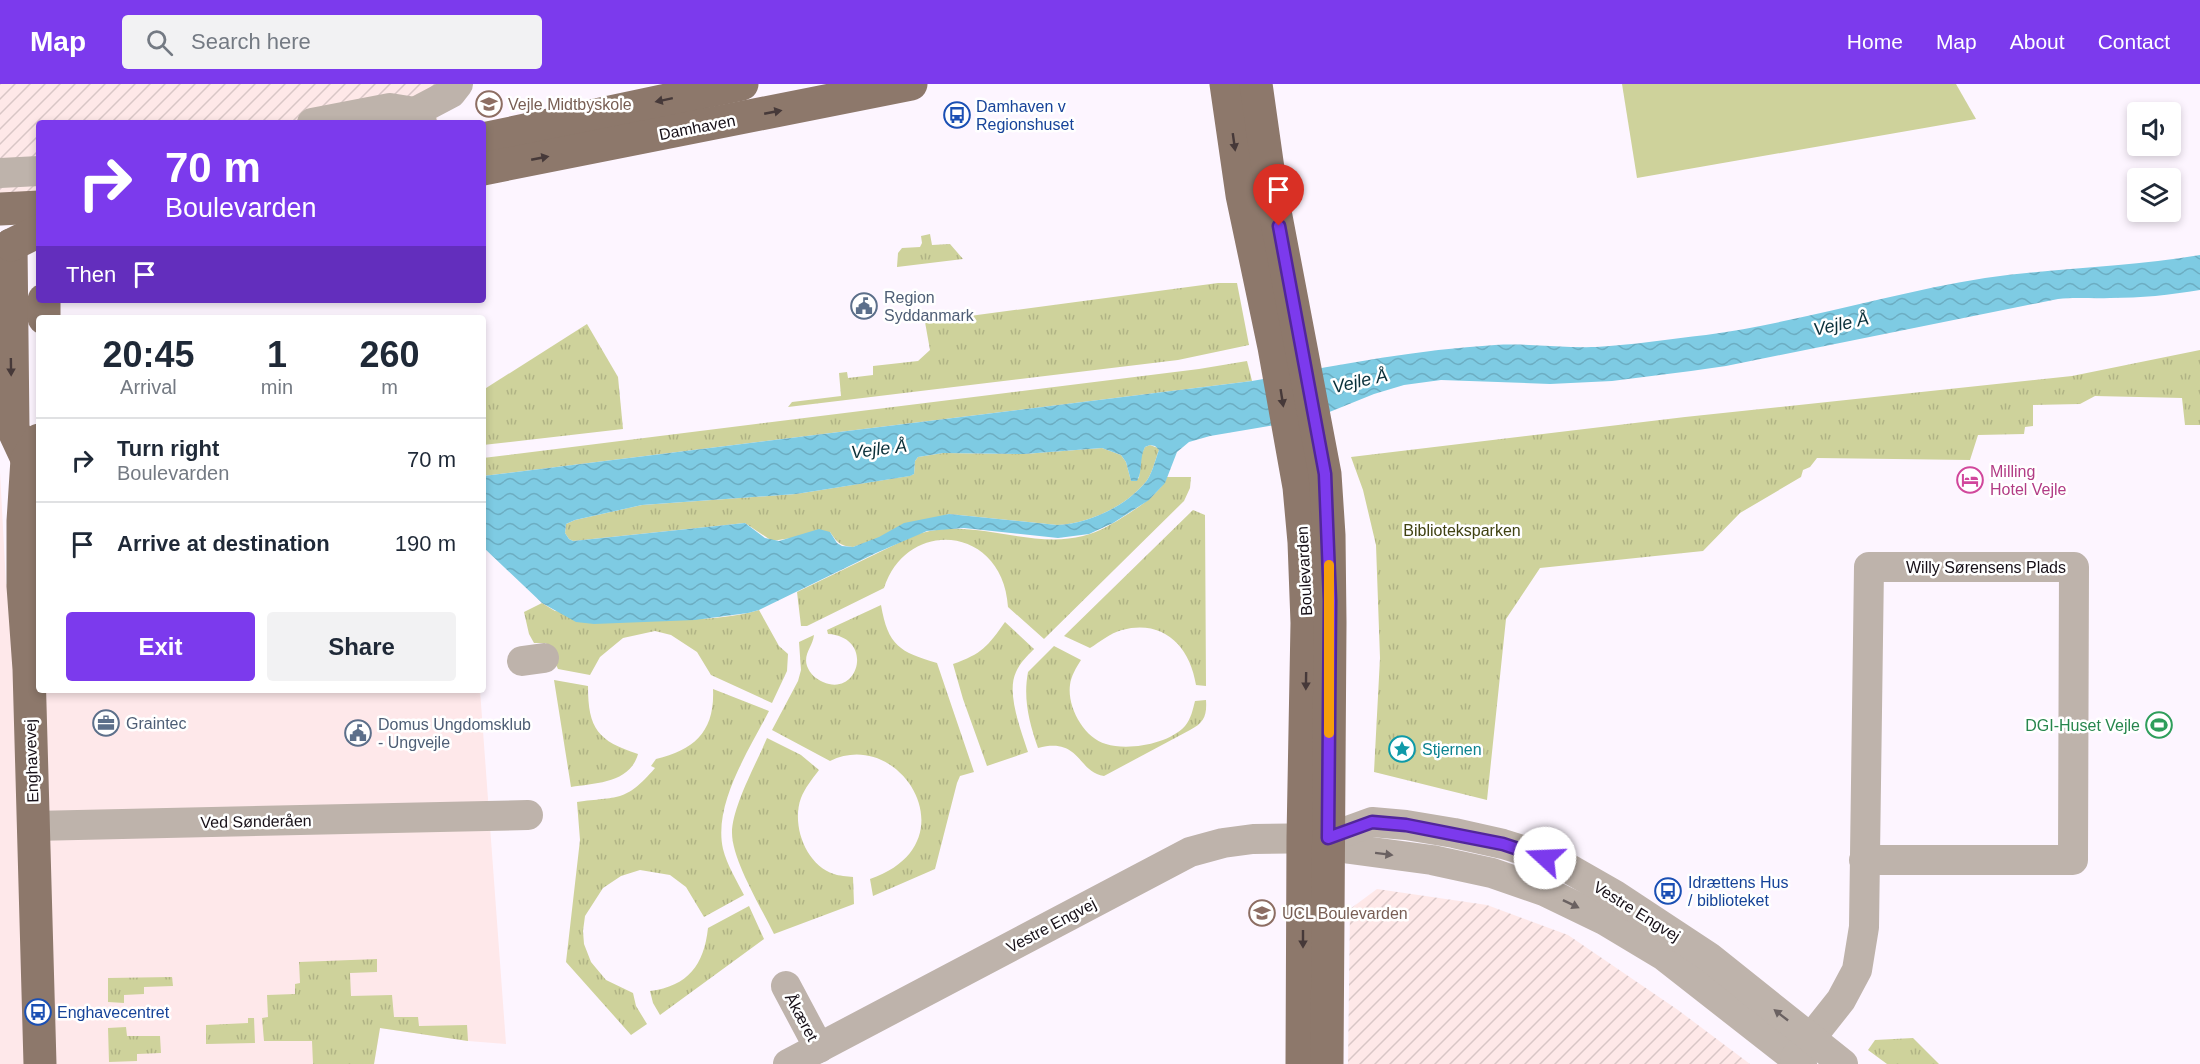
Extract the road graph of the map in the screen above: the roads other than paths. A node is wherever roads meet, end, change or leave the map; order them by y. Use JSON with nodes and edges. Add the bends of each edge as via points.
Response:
{"nodes":[{"id":1,"x":458,"y":84,"type":"edge"},
{"id":2,"x":742,"y":84,"type":"edge"},
{"id":3,"x":911,"y":84,"type":"edge"},
{"id":4,"x":1226,"y":84,"type":"edge"},
{"id":5,"x":1256,"y":84,"type":"edge"},
{"id":6,"x":419,"y":118,"type":"edge"},
{"id":7,"x":328,"y":120,"type":"edge"},
{"id":8,"x":486,"y":138,"type":"edge"},
{"id":9,"x":486,"y":168,"type":"edge"},
{"id":10,"x":36,"y":171,"type":"edge"},
{"id":11,"x":0,"y":173,"type":"edge"},
{"id":12,"x":36,"y":207,"type":"edge"},
{"id":13,"x":0,"y":209,"type":"edge"},
{"id":14,"x":22,"y":242,"type":"edge"},
{"id":15,"x":5,"y":299,"type":"edge"},
{"id":16,"x":1290,"y":360,"type":"junction"},
{"id":17,"x":33,"y":449,"type":"edge"},
{"id":18,"x":528,"y":815,"type":"dead end"},
{"id":19,"x":33,"y":826,"type":"junction"},
{"id":20,"x":1316,"y":838,"type":"junction"},
{"id":21,"x":1864,"y":860,"type":"junction"},
{"id":22,"x":786,"y":986,"type":"dead end"},
{"id":23,"x":819,"y":1048,"type":"junction"},
{"id":24,"x":1802,"y":1053,"type":"edge"},
{"id":25,"x":40,"y":1064,"type":"edge"},
{"id":26,"x":788,"y":1064,"type":"edge"},
{"id":27,"x":1302,"y":1064,"type":"edge"},
{"id":28,"x":1327,"y":1064,"type":"edge"},
{"id":29,"x":1843,"y":1064,"type":"edge"}],
"edges":[{"from":1,"to":6,"type":"street"},
{"from":2,"to":8,"type":"main road","name":"Damhaven","one_way":true},
{"from":9,"to":3,"type":"main road","name":"Damhaven","one_way":true},
{"from":4,"to":16,"type":"main road","name":"Boulevarden","one_way":true,"via":[[1242,195]]},
{"from":5,"to":16,"type":"main road","name":"Boulevarden"},
{"from":6,"to":7,"type":"street","via":[[390,108]]},
{"from":10,"to":11,"type":"street"},
{"from":12,"to":13,"type":"main road"},
{"from":14,"to":15,"type":"main road","name":"Enghavevej"},
{"from":15,"to":17,"type":"main road","name":"Enghavevej","one_way":true,"via":[[14,429]]},
{"from":16,"to":20,"type":"main road","name":"Boulevarden","via":[[1303,431],[1325,474],[1329,535]]},
{"from":17,"to":19,"type":"main road","name":"Enghavevej","via":[[23,521]]},
{"from":18,"to":19,"type":"street","name":"Ved Sønderåen"},
{"from":19,"to":25,"type":"main road","name":"Enghavevej"},
{"from":20,"to":23,"type":"street","name":"Vestre Engvej","via":[[1243,840],[1190,852]]},
{"from":20,"to":24,"type":"street","name":"Vestre Engvej","via":[[1350,849],[1492,873],[1544,891],[1654,950]]},
{"from":20,"to":27,"type":"main road","name":"Boulevarden","one_way":true},
{"from":20,"to":28,"type":"main road","name":"Boulevarden"},
{"from":21,"to":21,"type":"street","name":"Willy Sørensens Plads","via":[[1869,567],[2074,567],[2073,860]]},
{"from":21,"to":24,"type":"street","name":"Willy Sørensens Plads","via":[[1864,927],[1857,970],[1841,1000]]},
{"from":22,"to":23,"type":"street","name":"Åkæret"},
{"from":23,"to":26,"type":"street","name":"Vestre Engvej"},
{"from":24,"to":29,"type":"street","name":"Vestre Engvej"}]}
